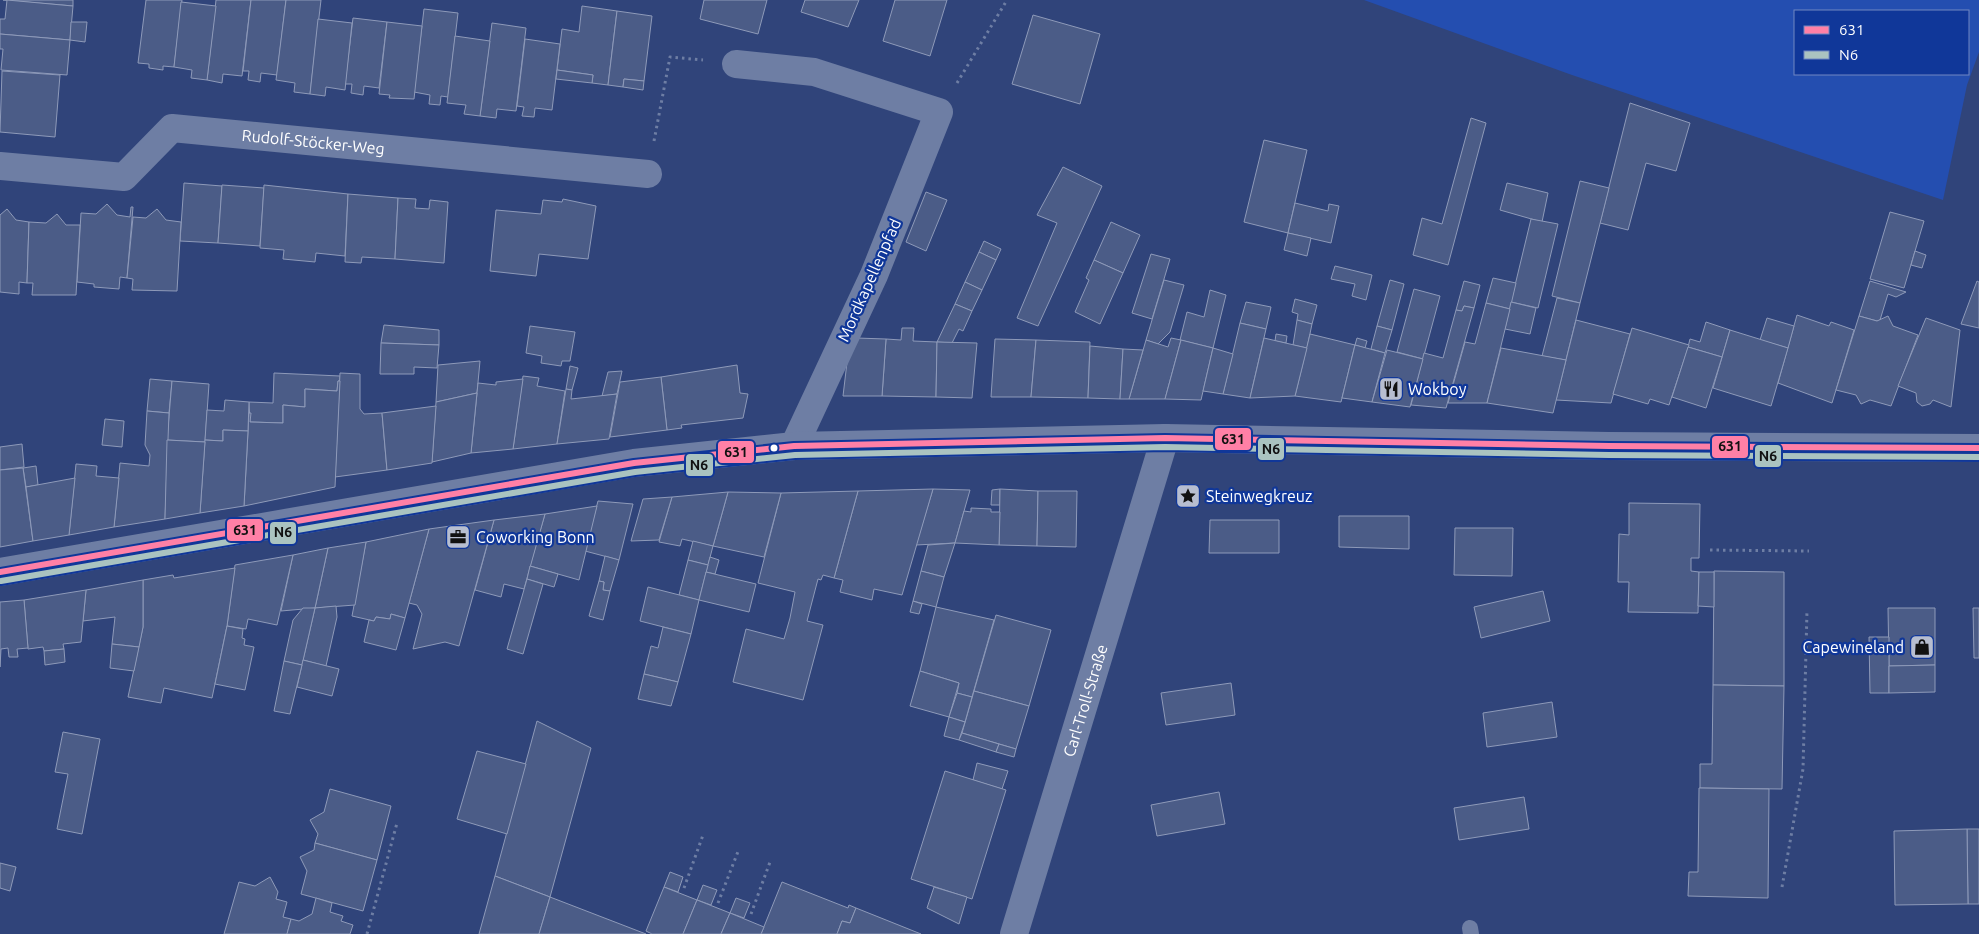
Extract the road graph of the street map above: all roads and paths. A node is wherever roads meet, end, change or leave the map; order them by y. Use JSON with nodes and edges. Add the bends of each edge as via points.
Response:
{"nodes":[{"id":1,"x":1007,"y":0,"type":"edge"},
{"id":2,"x":736,"y":64,"type":"joint"},
{"id":3,"x":939,"y":112,"type":"junction"},
{"id":4,"x":0,"y":166,"type":"edge"},
{"id":5,"x":648,"y":174,"type":"joint"},
{"id":6,"x":1165,"y":438,"type":"junction"},
{"id":7,"x":794,"y":446,"type":"junction"},
{"id":8,"x":1979,"y":448,"type":"edge"},
{"id":9,"x":1710,"y":550,"type":"dead end"},
{"id":10,"x":1809,"y":552,"type":"dead end"},
{"id":11,"x":0,"y":572,"type":"edge"},
{"id":12,"x":1807,"y":610,"type":"dead end"},
{"id":13,"x":397,"y":823,"type":"dead end"},
{"id":14,"x":703,"y":834,"type":"dead end"},
{"id":15,"x":739,"y":849,"type":"dead end"},
{"id":16,"x":770,"y":862,"type":"dead end"},
{"id":17,"x":1782,"y":887,"type":"dead end"},
{"id":18,"x":684,"y":888,"type":"dead end"},
{"id":19,"x":718,"y":902,"type":"dead end"},
{"id":20,"x":751,"y":914,"type":"dead end"},
{"id":21,"x":367,"y":934,"type":"edge"},
{"id":22,"x":1014,"y":934,"type":"edge"}],
"edges":[{"from":1,"to":3,"type":"path"},
{"from":2,"to":3,"type":"street","via":[[814,72]]},
{"from":2,"to":5,"type":"path","via":[[670,57]]},
{"from":3,"to":7,"type":"street","name":"Mordkapellenpfad","via":[[874,275]]},
{"from":4,"to":5,"type":"street","name":"Rudolf-Stöcker-Weg","via":[[124,177],[172,128]]},
{"from":6,"to":7,"type":"street"},
{"from":6,"to":8,"type":"street","via":[[1609,446]]},
{"from":6,"to":22,"type":"street","name":"Carl-Troll-Straße"},
{"from":7,"to":11,"type":"street","via":[[634,463]]},
{"from":9,"to":10,"type":"path"},
{"from":12,"to":17,"type":"path","via":[[1803,769]]},
{"from":13,"to":21,"type":"path"},
{"from":14,"to":18,"type":"path"},
{"from":15,"to":19,"type":"path"},
{"from":16,"to":20,"type":"path"}]}
